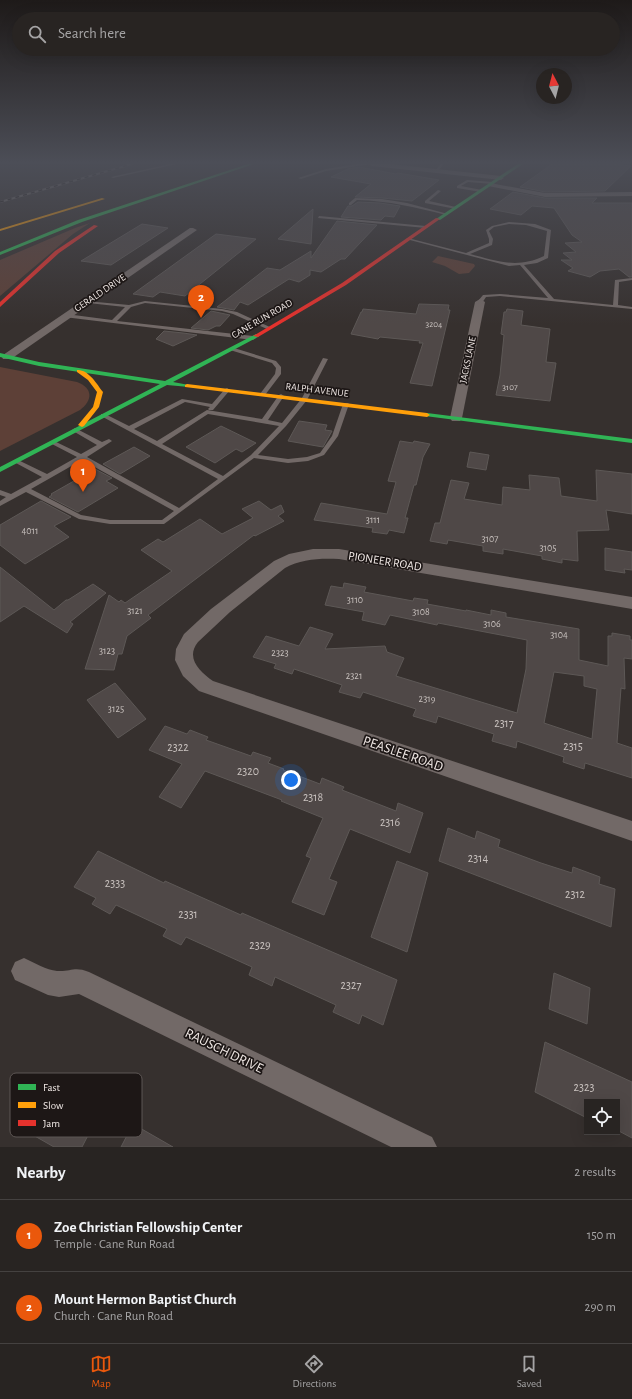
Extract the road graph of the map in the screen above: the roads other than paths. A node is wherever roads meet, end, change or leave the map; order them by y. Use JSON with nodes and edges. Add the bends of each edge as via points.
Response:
{"nodes":[{"id":1,"x":42,"y":218,"type":"edge"},
{"id":2,"x":65,"y":218,"type":"edge"},
{"id":3,"x":91,"y":218,"type":"edge"},
{"id":4,"x":113,"y":218,"type":"edge"},
{"id":5,"x":326,"y":218,"type":"edge"},
{"id":6,"x":441,"y":218,"type":"edge"},
{"id":7,"x":404,"y":219,"type":"dead end"},
{"id":8,"x":406,"y":224,"type":"junction"},
{"id":9,"x":426,"y":227,"type":"junction"},
{"id":10,"x":0,"y":230,"type":"edge"},
{"id":11,"x":193,"y":230,"type":"dead end"},
{"id":12,"x":25,"y":232,"type":"dead end"},
{"id":13,"x":408,"y":239,"type":"junction"},
{"id":14,"x":0,"y":254,"type":"edge"},
{"id":15,"x":466,"y":254,"type":"junction"},
{"id":16,"x":522,"y":264,"type":"junction"},
{"id":17,"x":632,"y":279,"type":"edge"},
{"id":18,"x":552,"y":300,"type":"junction"},
{"id":19,"x":88,"y":302,"type":"junction"},
{"id":20,"x":480,"y":302,"type":"joint"},
{"id":21,"x":0,"y":305,"type":"edge"},
{"id":22,"x":129,"y":306,"type":"junction"},
{"id":23,"x":615,"y":306,"type":"junction"},
{"id":24,"x":632,"y":308,"type":"edge"},
{"id":25,"x":66,"y":316,"type":"junction"},
{"id":26,"x":114,"y":321,"type":"junction"},
{"id":27,"x":269,"y":328,"type":"junction"},
{"id":28,"x":253,"y":338,"type":"junction"},
{"id":29,"x":232,"y":349,"type":"junction"},
{"id":30,"x":4,"y":356,"type":"edge"},
{"id":31,"x":325,"y":359,"type":"dead end"},
{"id":32,"x":79,"y":371,"type":"junction"},
{"id":33,"x":164,"y":383,"type":"junction"},
{"id":34,"x":226,"y":390,"type":"junction"},
{"id":35,"x":263,"y":394,"type":"junction"},
{"id":36,"x":281,"y":396,"type":"junction"},
{"id":37,"x":305,"y":399,"type":"junction"},
{"id":38,"x":346,"y":404,"type":"junction"},
{"id":39,"x":214,"y":406,"type":"junction"},
{"id":40,"x":207,"y":412,"type":"junction"},
{"id":41,"x":104,"y":415,"type":"junction"},
{"id":42,"x":456,"y":418,"type":"junction"},
{"id":43,"x":264,"y":421,"type":"junction"},
{"id":44,"x":284,"y":425,"type":"junction"},
{"id":45,"x":78,"y":429,"type":"junction"},
{"id":46,"x":129,"y":429,"type":"junction"},
{"id":47,"x":109,"y":441,"type":"dead end"},
{"id":48,"x":632,"y":441,"type":"edge"},
{"id":49,"x":52,"y":442,"type":"junction"},
{"id":50,"x":157,"y":444,"type":"junction"},
{"id":51,"x":102,"y":445,"type":"junction"},
{"id":52,"x":82,"y":456,"type":"junction"},
{"id":53,"x":254,"y":456,"type":"junction"},
{"id":54,"x":16,"y":461,"type":"junction"},
{"id":55,"x":0,"y":470,"type":"edge"},
{"id":56,"x":47,"y":477,"type":"junction"},
{"id":57,"x":223,"y":479,"type":"junction"},
{"id":58,"x":26,"y":489,"type":"junction"},
{"id":59,"x":0,"y":492,"type":"edge"},
{"id":60,"x":11,"y":498,"type":"junction"},
{"id":61,"x":0,"y":504,"type":"edge"},
{"id":62,"x":179,"y":511,"type":"junction"},
{"id":63,"x":632,"y":603,"type":"edge"},
{"id":64,"x":185,"y":662,"type":"joint"},
{"id":65,"x":632,"y":831,"type":"edge"},
{"id":66,"x":24,"y":970,"type":"dead end"},
{"id":67,"x":422,"y":1147,"type":"edge"}],
"edges":[{"from":1,"to":10,"type":"main road"},
{"from":2,"to":12,"type":"main road"},
{"from":3,"to":14,"type":"main road"},
{"from":4,"to":21,"type":"main road","via":[[80,234]]},
{"from":5,"to":8,"type":"lane"},
{"from":6,"to":9,"type":"main road","name":"CANE RUN ROAD"},
{"from":7,"to":8,"type":"lane"},
{"from":8,"to":9,"type":"lane"},
{"from":9,"to":13,"type":"main road","name":"CANE RUN ROAD"},
{"from":11,"to":19,"type":"street","name":"GERALD DRIVE"},
{"from":13,"to":15,"type":"lane"},
{"from":13,"to":27,"type":"main road","name":"CANE RUN ROAD","via":[[344,284]]},
{"from":15,"to":16,"type":"lane","via":[[509,265]]},
{"from":15,"to":16,"type":"lane","via":[[491,244],[487,231],[493,225],[516,223],[536,225],[549,230],[546,257]]},
{"from":16,"to":18,"type":"lane"},
{"from":17,"to":23,"type":"lane","via":[[617,281]]},
{"from":18,"to":20,"type":"lane","via":[[500,295],[485,296]]},
{"from":18,"to":23,"type":"lane"},
{"from":19,"to":22,"type":"lane"},
{"from":19,"to":25,"type":"street","name":"GERALD DRIVE"},
{"from":20,"to":42,"type":"street","name":"JACKS LANE"},
{"from":22,"to":26,"type":"lane"},
{"from":22,"to":27,"type":"lane","via":[[145,302],[222,310]]},
{"from":23,"to":24,"type":"lane"},
{"from":25,"to":26,"type":"lane"},
{"from":25,"to":30,"type":"street","name":"GERALD DRIVE"},
{"from":26,"to":28,"type":"lane"},
{"from":27,"to":28,"type":"main road","name":"CANE RUN ROAD"},
{"from":28,"to":29,"type":"main road","name":"CANE RUN ROAD"},
{"from":29,"to":33,"type":"main road","name":"CANE RUN ROAD"},
{"from":29,"to":35,"type":"lane","via":[[274,362],[279,368],[278,374]]},
{"from":30,"to":32,"type":"main road","name":"RALPH AVENUE"},
{"from":31,"to":37,"type":"lane"},
{"from":32,"to":33,"type":"main road","name":"RALPH AVENUE"},
{"from":32,"to":45,"type":"main road","via":[[90,379],[100,392],[96,407]]},
{"from":33,"to":34,"type":"main road","name":"RALPH AVENUE"},
{"from":33,"to":41,"type":"main road","name":"CANE RUN ROAD"},
{"from":34,"to":35,"type":"main road","name":"RALPH AVENUE"},
{"from":34,"to":39,"type":"lane"},
{"from":35,"to":36,"type":"main road","name":"RALPH AVENUE"},
{"from":36,"to":37,"type":"main road","name":"RALPH AVENUE"},
{"from":36,"to":43,"type":"lane"},
{"from":37,"to":38,"type":"main road","name":"RALPH AVENUE"},
{"from":37,"to":44,"type":"lane"},
{"from":38,"to":42,"type":"main road","name":"RALPH AVENUE"},
{"from":38,"to":53,"type":"lane","via":[[335,436],[322,454],[308,459],[288,461]]},
{"from":39,"to":40,"type":"lane"},
{"from":39,"to":46,"type":"lane","via":[[184,400]]},
{"from":40,"to":43,"type":"lane"},
{"from":40,"to":50,"type":"lane"},
{"from":41,"to":45,"type":"main road","name":"CANE RUN ROAD"},
{"from":41,"to":46,"type":"lane"},
{"from":42,"to":48,"type":"main road","name":"RALPH AVENUE"},
{"from":43,"to":44,"type":"lane"},
{"from":44,"to":53,"type":"lane"},
{"from":45,"to":49,"type":"main road","name":"CANE RUN ROAD"},
{"from":45,"to":51,"type":"lane"},
{"from":46,"to":50,"type":"lane"},
{"from":47,"to":51,"type":"lane"},
{"from":49,"to":52,"type":"lane"},
{"from":49,"to":54,"type":"main road","name":"CANE RUN ROAD"},
{"from":50,"to":57,"type":"lane"},
{"from":51,"to":52,"type":"lane"},
{"from":52,"to":56,"type":"lane"},
{"from":52,"to":62,"type":"lane"},
{"from":53,"to":57,"type":"lane"},
{"from":54,"to":55,"type":"main road","name":"CANE RUN ROAD"},
{"from":54,"to":56,"type":"lane"},
{"from":56,"to":58,"type":"lane"},
{"from":57,"to":62,"type":"lane"},
{"from":58,"to":60,"type":"lane"},
{"from":58,"to":62,"type":"lane","via":[[79,517],[110,522],[164,522]]},
{"from":59,"to":60,"type":"lane"},
{"from":60,"to":61,"type":"lane"},
{"from":63,"to":64,"type":"street","name":"PIONEER ROAD","via":[[339,554],[316,554],[288,560],[277,566],[232,601],[189,640],[185,650]]},
{"from":64,"to":65,"type":"street","name":"PEASLEE ROAD","via":[[188,671],[206,686]]},
{"from":66,"to":67,"type":"street","name":"RAUSCH DRIVE","via":[[48,982],[59,984],[80,981]]}]}
